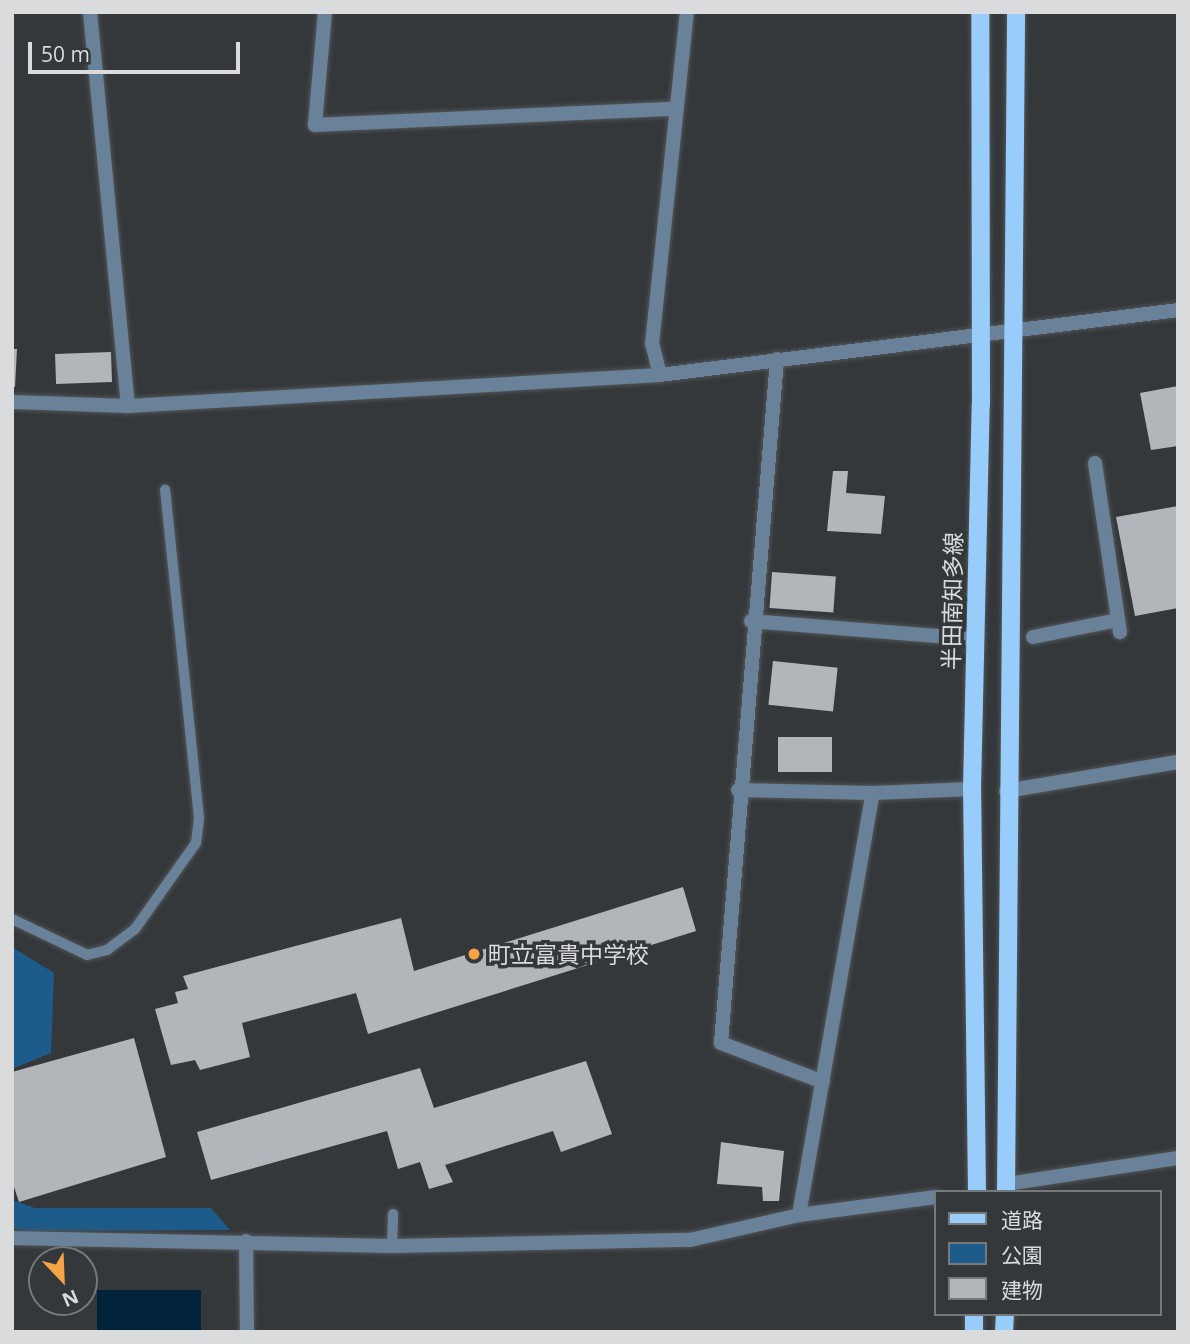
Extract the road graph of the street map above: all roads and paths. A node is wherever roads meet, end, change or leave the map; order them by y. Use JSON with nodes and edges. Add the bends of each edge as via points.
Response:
{"nodes":[{"id":1,"x":90,"y":12,"type":"edge"},
{"id":2,"x":325,"y":12,"type":"edge"},
{"id":3,"x":687,"y":12,"type":"edge"},
{"id":4,"x":980,"y":12,"type":"edge"},
{"id":5,"x":1016,"y":12,"type":"edge"},
{"id":6,"x":672,"y":109,"type":"junction"},
{"id":7,"x":1178,"y":310,"type":"edge"},
{"id":8,"x":1014,"y":329,"type":"junction"},
{"id":9,"x":982,"y":335,"type":"junction"},
{"id":10,"x":777,"y":359,"type":"junction"},
{"id":11,"x":660,"y":375,"type":"junction"},
{"id":12,"x":12,"y":402,"type":"edge"},
{"id":13,"x":128,"y":407,"type":"junction"},
{"id":14,"x":1095,"y":463,"type":"dead end"},
{"id":15,"x":165,"y":490,"type":"dead end"},
{"id":16,"x":751,"y":621,"type":"junction"},
{"id":17,"x":1033,"y":637,"type":"dead end"},
{"id":18,"x":976,"y":639,"type":"junction"},
{"id":19,"x":1178,"y":762,"type":"edge"},
{"id":20,"x":972,"y":789,"type":"junction"},
{"id":21,"x":738,"y":790,"type":"junction"},
{"id":22,"x":1006,"y":791,"type":"junction"},
{"id":23,"x":873,"y":793,"type":"junction"},
{"id":24,"x":12,"y":919,"type":"edge"},
{"id":25,"x":823,"y":1082,"type":"junction"},
{"id":26,"x":1178,"y":1158,"type":"edge"},
{"id":27,"x":1006,"y":1188,"type":"edge"},
{"id":28,"x":975,"y":1190,"type":"edge"},
{"id":29,"x":934,"y":1197,"type":"edge"},
{"id":30,"x":393,"y":1214,"type":"dead end"},
{"id":31,"x":799,"y":1215,"type":"junction"},
{"id":32,"x":12,"y":1238,"type":"edge"},
{"id":33,"x":246,"y":1241,"type":"junction"},
{"id":34,"x":392,"y":1246,"type":"junction"},
{"id":35,"x":247,"y":1332,"type":"edge"}],
"edges":[{"from":1,"to":13,"type":"street"},
{"from":2,"to":6,"type":"street","via":[[315,125]]},
{"from":3,"to":6,"type":"street"},
{"from":4,"to":9,"type":"main road","name":"半田南知多線"},
{"from":5,"to":8,"type":"main road"},
{"from":6,"to":11,"type":"street","via":[[652,344]]},
{"from":7,"to":8,"type":"street"},
{"from":8,"to":9,"type":"street"},
{"from":8,"to":22,"type":"main road"},
{"from":9,"to":10,"type":"street"},
{"from":9,"to":18,"type":"main road","name":"半田南知多線"},
{"from":10,"to":11,"type":"street"},
{"from":10,"to":16,"type":"street"},
{"from":11,"to":13,"type":"street"},
{"from":12,"to":13,"type":"street"},
{"from":14,"to":17,"type":"street","via":[[1119,626]]},
{"from":15,"to":24,"type":"lane","via":[[199,818],[196,843],[135,929],[107,950],[88,954]]},
{"from":16,"to":18,"type":"street"},
{"from":16,"to":21,"type":"street"},
{"from":18,"to":20,"type":"main road","name":"半田南知多線"},
{"from":19,"to":22,"type":"street"},
{"from":20,"to":23,"type":"street"},
{"from":20,"to":28,"type":"main road","name":"半田南知多線"},
{"from":21,"to":23,"type":"street"},
{"from":21,"to":25,"type":"street","via":[[720,1044]]},
{"from":22,"to":27,"type":"main road"},
{"from":23,"to":25,"type":"street"},
{"from":25,"to":31,"type":"street"},
{"from":26,"to":27,"type":"street"},
{"from":29,"to":31,"type":"street"},
{"from":30,"to":34,"type":"lane"},
{"from":31,"to":34,"type":"street","via":[[690,1240]]},
{"from":32,"to":33,"type":"street"},
{"from":33,"to":34,"type":"street"},
{"from":33,"to":35,"type":"street"}]}
